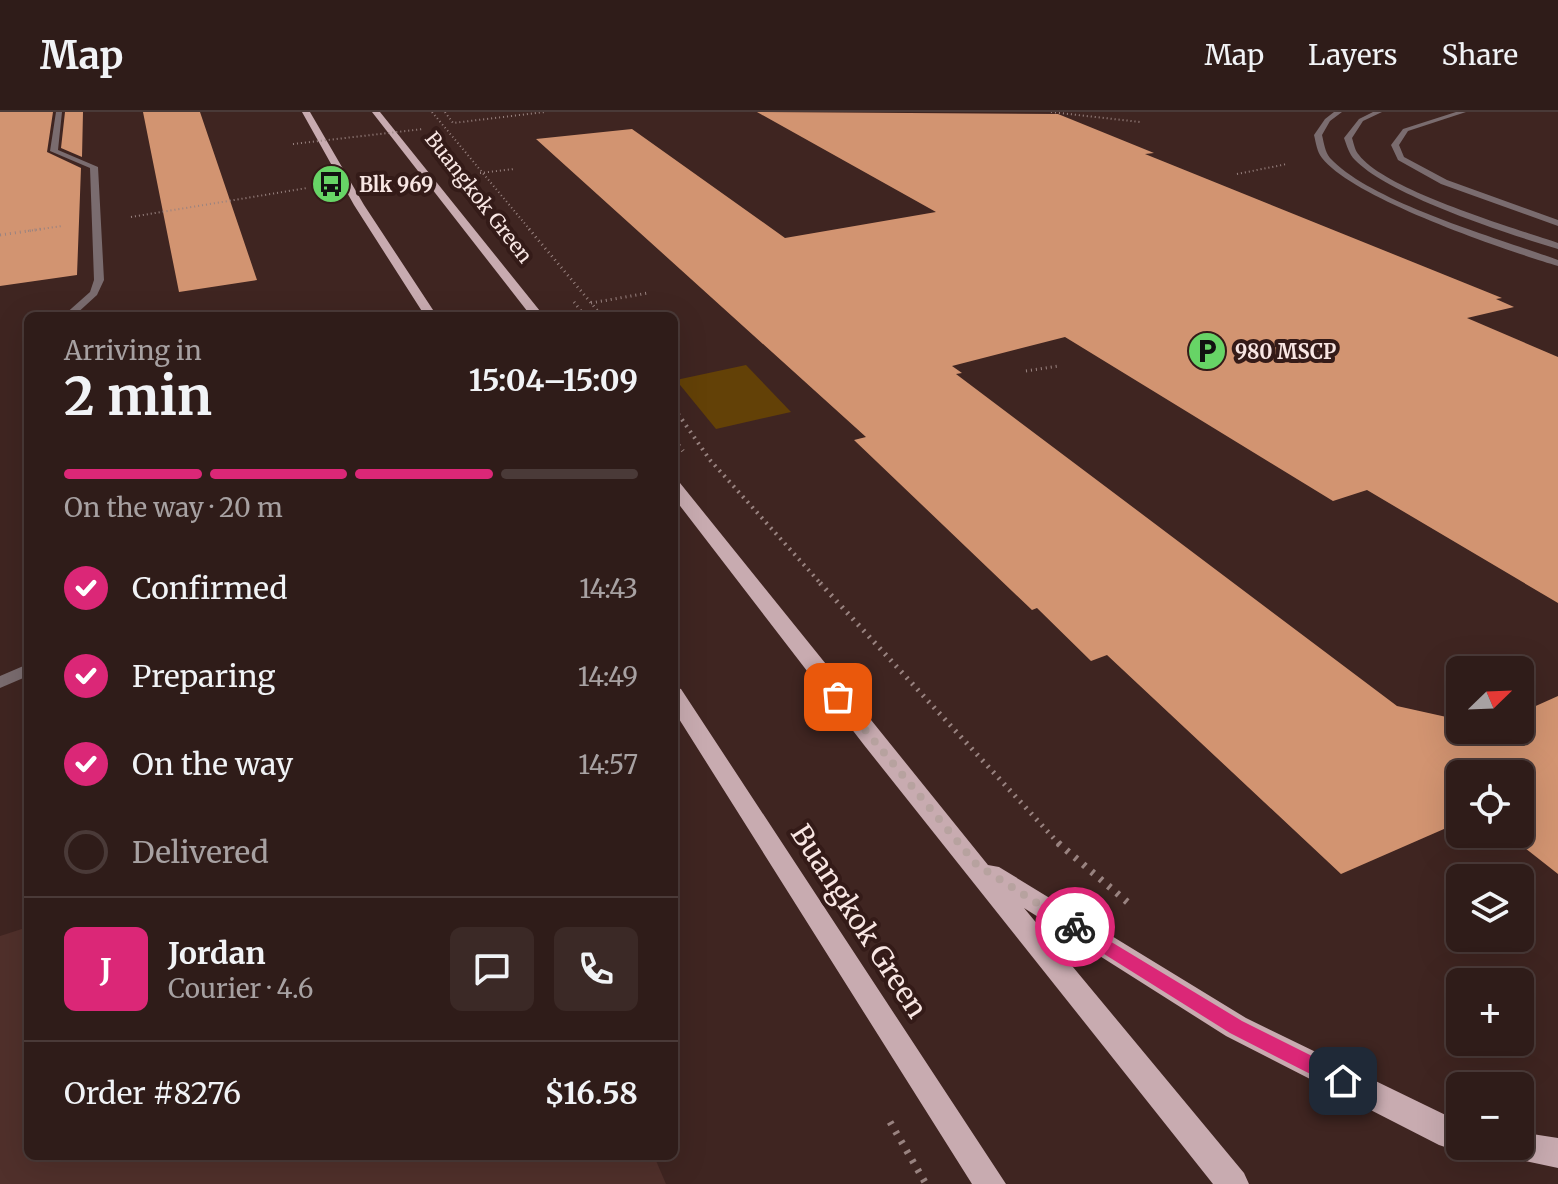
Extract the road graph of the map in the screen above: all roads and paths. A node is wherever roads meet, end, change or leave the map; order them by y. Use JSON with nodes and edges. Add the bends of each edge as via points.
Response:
{"nodes":[{"id":1,"x":59,"y":112,"type":"edge"},
{"id":2,"x":306,"y":112,"type":"edge"},
{"id":3,"x":376,"y":112,"type":"edge"},
{"id":4,"x":432,"y":112,"type":"edge"},
{"id":5,"x":445,"y":112,"type":"edge"},
{"id":6,"x":545,"y":112,"type":"edge"},
{"id":7,"x":1051,"y":112,"type":"edge"},
{"id":8,"x":1339,"y":112,"type":"edge"},
{"id":9,"x":1379,"y":112,"type":"edge"},
{"id":10,"x":1463,"y":112,"type":"edge"},
{"id":11,"x":1140,"y":122,"type":"dead end"},
{"id":12,"x":423,"y":129,"type":"dead end"},
{"id":13,"x":293,"y":144,"type":"dead end"},
{"id":14,"x":1291,"y":164,"type":"dead end"},
{"id":15,"x":514,"y":169,"type":"dead end"},
{"id":16,"x":480,"y":173,"type":"junction"},
{"id":17,"x":1237,"y":174,"type":"dead end"},
{"id":18,"x":316,"y":186,"type":"dead end"},
{"id":19,"x":96,"y":221,"type":"junction"},
{"id":20,"x":1558,"y":223,"type":"edge"},
{"id":21,"x":0,"y":235,"type":"edge"},
{"id":22,"x":1558,"y":246,"type":"edge"},
{"id":23,"x":1558,"y":263,"type":"edge"},
{"id":24,"x":648,"y":293,"type":"dead end"},
{"id":25,"x":591,"y":303,"type":"junction"},
{"id":26,"x":73,"y":312,"type":"edge"},
{"id":27,"x":428,"y":312,"type":"edge"},
{"id":28,"x":535,"y":312,"type":"edge"},
{"id":29,"x":599,"y":312,"type":"edge"},
{"id":30,"x":1059,"y":366,"type":"dead end"},
{"id":31,"x":1026,"y":371,"type":"dead end"},
{"id":32,"x":678,"y":414,"type":"edge"},
{"id":33,"x":678,"y":445,"type":"edge"},
{"id":34,"x":692,"y":464,"type":"dead end"},
{"id":35,"x":678,"y":492,"type":"edge"},
{"id":36,"x":24,"y":671,"type":"edge"},
{"id":37,"x":0,"y":683,"type":"edge"},
{"id":38,"x":678,"y":700,"type":"edge"},
{"id":39,"x":977,"y":865,"type":"junction"},
{"id":40,"x":1143,"y":915,"type":"dead end"},
{"id":41,"x":1446,"y":1133,"type":"edge"},
{"id":42,"x":1534,"y":1149,"type":"edge"},
{"id":43,"x":1558,"y":1153,"type":"edge"},
{"id":44,"x":990,"y":1184,"type":"edge"},
{"id":45,"x":1233,"y":1184,"type":"edge"}],
"edges":[{"from":1,"to":19,"type":"street","via":[[54,151],[94,167]]},
{"from":2,"to":27,"type":"main road"},
{"from":3,"to":28,"type":"main road","name":"Buangkok Green"},
{"from":4,"to":16,"type":"path"},
{"from":5,"to":6,"type":"path","via":[[453,123]]},
{"from":7,"to":11,"type":"path"},
{"from":8,"to":23,"type":"street","via":[[1318,135],[1324,156],[1348,177]]},
{"from":9,"to":22,"type":"street","via":[[1361,120],[1348,138],[1354,155],[1375,174]]},
{"from":10,"to":20,"type":"street","via":[[1405,130],[1395,145],[1401,158],[1444,182]]},
{"from":12,"to":13,"type":"path","bridge":true},
{"from":14,"to":17,"type":"path"},
{"from":15,"to":16,"type":"path"},
{"from":16,"to":25,"type":"path"},
{"from":18,"to":19,"type":"path"},
{"from":19,"to":21,"type":"path"},
{"from":19,"to":26,"type":"street","via":[[99,280],[94,293]]},
{"from":24,"to":25,"type":"path"},
{"from":25,"to":29,"type":"path"},
{"from":30,"to":31,"type":"path"},
{"from":32,"to":40,"type":"path","via":[[710,460],[1046,833]]},
{"from":33,"to":34,"type":"path"},
{"from":35,"to":39,"type":"main road","via":[[825,682]]},
{"from":36,"to":37,"type":"street"},
{"from":38,"to":44,"type":"main road","name":"Buangkok Green"},
{"from":39,"to":41,"type":"main road","via":[[1236,1027]]},
{"from":39,"to":45,"type":"main road"},
{"from":42,"to":43,"type":"main road"}]}
